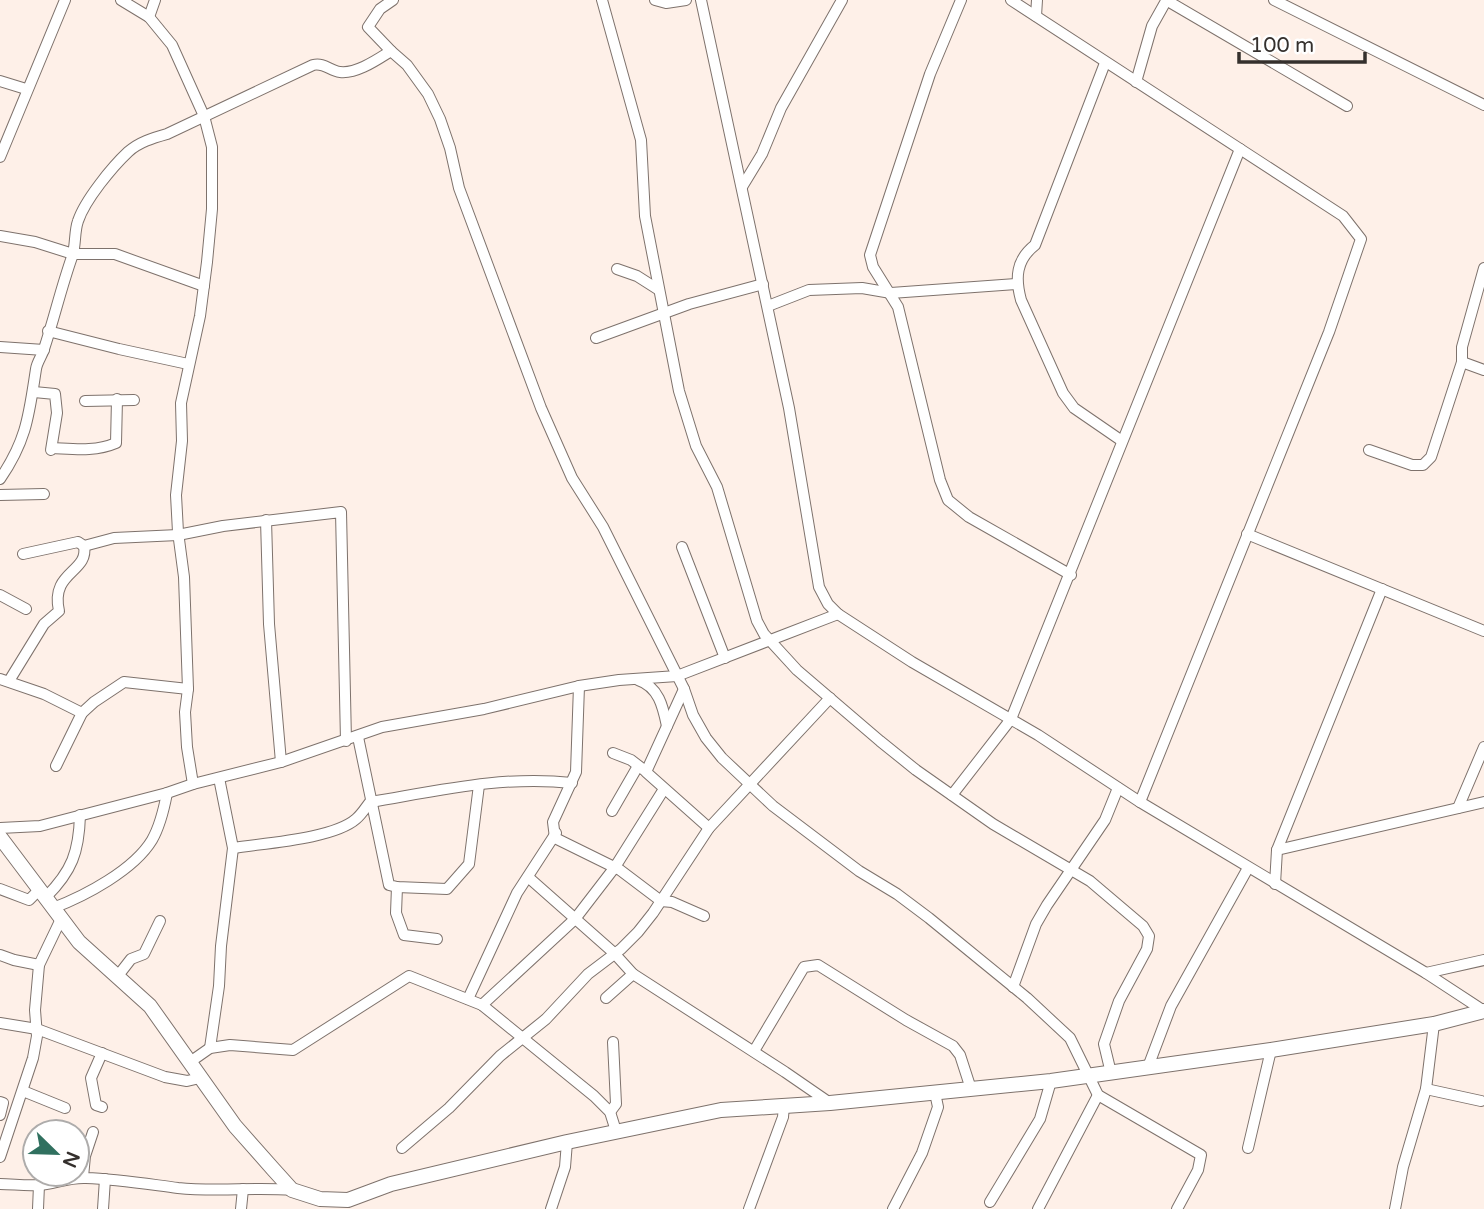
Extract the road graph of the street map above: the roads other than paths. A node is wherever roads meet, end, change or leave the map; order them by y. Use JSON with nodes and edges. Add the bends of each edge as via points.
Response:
{"nodes":[{"id":1,"x":65,"y":0,"type":"edge"},
{"id":2,"x":121,"y":0,"type":"edge"},
{"id":3,"x":155,"y":0,"type":"edge"},
{"id":4,"x":393,"y":0,"type":"edge"},
{"id":5,"x":602,"y":0,"type":"edge"},
{"id":6,"x":655,"y":0,"type":"edge"},
{"id":7,"x":686,"y":0,"type":"edge"},
{"id":8,"x":701,"y":0,"type":"edge"},
{"id":9,"x":842,"y":0,"type":"edge"},
{"id":10,"x":961,"y":0,"type":"edge"},
{"id":11,"x":1011,"y":0,"type":"edge"},
{"id":12,"x":1037,"y":0,"type":"edge"},
{"id":13,"x":1167,"y":0,"type":"edge"},
{"id":14,"x":1273,"y":0,"type":"edge"},
{"id":15,"x":1035,"y":16,"type":"junction"},
{"id":16,"x":149,"y":17,"type":"junction"},
{"id":17,"x":391,"y":51,"type":"junction"},
{"id":18,"x":1105,"y":63,"type":"junction"},
{"id":19,"x":0,"y":81,"type":"edge"},
{"id":20,"x":1136,"y":82,"type":"junction"},
{"id":21,"x":26,"y":89,"type":"junction"},
{"id":22,"x":1484,"y":105,"type":"edge"},
{"id":23,"x":1347,"y":106,"type":"dead end"},
{"id":24,"x":204,"y":116,"type":"junction"},
{"id":25,"x":5,"y":133,"type":"edge"},
{"id":26,"x":1241,"y":149,"type":"junction"},
{"id":27,"x":0,"y":157,"type":"edge"},
{"id":28,"x":743,"y":187,"type":"junction"},
{"id":29,"x":0,"y":236,"type":"edge"},
{"id":30,"x":73,"y":254,"type":"junction"},
{"id":31,"x":1484,"y":268,"type":"edge"},
{"id":32,"x":617,"y":269,"type":"dead end"},
{"id":33,"x":763,"y":284,"type":"junction"},
{"id":34,"x":1016,"y":284,"type":"junction"},
{"id":35,"x":204,"y":286,"type":"junction"},
{"id":36,"x":659,"y":289,"type":"junction"},
{"id":37,"x":891,"y":293,"type":"junction"},
{"id":38,"x":768,"y":306,"type":"junction"},
{"id":39,"x":665,"y":314,"type":"junction"},
{"id":40,"x":48,"y":331,"type":"junction"},
{"id":41,"x":596,"y":338,"type":"dead end"},
{"id":42,"x":0,"y":347,"type":"edge"},
{"id":43,"x":44,"y":350,"type":"junction"},
{"id":44,"x":1462,"y":362,"type":"junction"},
{"id":45,"x":188,"y":363,"type":"junction"},
{"id":46,"x":1484,"y":370,"type":"edge"},
{"id":47,"x":34,"y":392,"type":"junction"},
{"id":48,"x":117,"y":399,"type":"junction"},
{"id":49,"x":134,"y":400,"type":"dead end"},
{"id":50,"x":85,"y":401,"type":"dead end"},
{"id":51,"x":1122,"y":441,"type":"junction"},
{"id":52,"x":1369,"y":450,"type":"dead end"},
{"id":53,"x":4,"y":463,"type":"edge"},
{"id":54,"x":0,"y":479,"type":"edge"},
{"id":55,"x":44,"y":494,"type":"dead end"},
{"id":56,"x":0,"y":495,"type":"edge"},
{"id":57,"x":266,"y":520,"type":"junction"},
{"id":58,"x":1247,"y":534,"type":"junction"},
{"id":59,"x":178,"y":535,"type":"junction"},
{"id":60,"x":84,"y":546,"type":"junction"},
{"id":61,"x":682,"y":547,"type":"dead end"},
{"id":62,"x":23,"y":554,"type":"dead end"},
{"id":63,"x":1071,"y":575,"type":"junction"},
{"id":64,"x":1382,"y":589,"type":"junction"},
{"id":65,"x":0,"y":595,"type":"edge"},
{"id":66,"x":26,"y":609,"type":"dead end"},
{"id":67,"x":838,"y":614,"type":"junction"},
{"id":68,"x":1484,"y":631,"type":"edge"},
{"id":69,"x":771,"y":642,"type":"junction"},
{"id":70,"x":725,"y":659,"type":"junction"},
{"id":71,"x":677,"y":676,"type":"junction"},
{"id":72,"x":635,"y":679,"type":"junction"},
{"id":73,"x":5,"y":680,"type":"edge"},
{"id":74,"x":579,"y":686,"type":"junction"},
{"id":75,"x":188,"y":689,"type":"junction"},
{"id":76,"x":684,"y":689,"type":"junction"},
{"id":77,"x":830,"y":698,"type":"junction"},
{"id":78,"x":82,"y":713,"type":"junction"},
{"id":79,"x":1011,"y":719,"type":"junction"},
{"id":80,"x":667,"y":726,"type":"junction"},
{"id":81,"x":358,"y":737,"type":"junction"},
{"id":82,"x":346,"y":741,"type":"junction"},
{"id":83,"x":1484,"y":747,"type":"edge"},
{"id":84,"x":613,"y":753,"type":"dead end"},
{"id":85,"x":281,"y":762,"type":"junction"},
{"id":86,"x":56,"y":766,"type":"dead end"},
{"id":87,"x":642,"y":769,"type":"junction"},
{"id":88,"x":219,"y":778,"type":"junction"},
{"id":89,"x":572,"y":783,"type":"junction"},
{"id":90,"x":193,"y":784,"type":"junction"},
{"id":91,"x":750,"y":784,"type":"junction"},
{"id":92,"x":479,"y":785,"type":"junction"},
{"id":93,"x":1118,"y":788,"type":"junction"},
{"id":94,"x":664,"y":789,"type":"junction"},
{"id":95,"x":167,"y":793,"type":"junction"},
{"id":96,"x":952,"y":795,"type":"junction"},
{"id":97,"x":370,"y":802,"type":"junction"},
{"id":98,"x":1140,"y":802,"type":"junction"},
{"id":99,"x":1484,"y":802,"type":"edge"},
{"id":100,"x":1458,"y":808,"type":"junction"},
{"id":101,"x":612,"y":811,"type":"dead end"},
{"id":102,"x":80,"y":815,"type":"junction"},
{"id":103,"x":0,"y":828,"type":"edge"},
{"id":104,"x":709,"y":828,"type":"junction"},
{"id":105,"x":556,"y":834,"type":"junction"},
{"id":106,"x":0,"y":837,"type":"edge"},
{"id":107,"x":233,"y":848,"type":"junction"},
{"id":108,"x":1278,"y":850,"type":"junction"},
{"id":109,"x":615,"y":867,"type":"junction"},
{"id":110,"x":1248,"y":868,"type":"junction"},
{"id":111,"x":1072,"y":870,"type":"junction"},
{"id":112,"x":528,"y":877,"type":"junction"},
{"id":113,"x":1275,"y":884,"type":"junction"},
{"id":114,"x":397,"y":887,"type":"junction"},
{"id":115,"x":0,"y":889,"type":"edge"},
{"id":116,"x":661,"y":901,"type":"junction"},
{"id":117,"x":50,"y":903,"type":"junction"},
{"id":118,"x":704,"y":916,"type":"dead end"},
{"id":119,"x":575,"y":919,"type":"junction"},
{"id":120,"x":160,"y":921,"type":"dead end"},
{"id":121,"x":437,"y":939,"type":"dead end"},
{"id":122,"x":0,"y":944,"type":"edge"},
{"id":123,"x":0,"y":954,"type":"edge"},
{"id":124,"x":614,"y":954,"type":"junction"},
{"id":125,"x":1484,"y":960,"type":"edge"},
{"id":126,"x":39,"y":965,"type":"junction"},
{"id":127,"x":1426,"y":973,"type":"junction"},
{"id":128,"x":634,"y":974,"type":"junction"},
{"id":129,"x":117,"y":977,"type":"junction"},
{"id":130,"x":475,"y":984,"type":"junction"},
{"id":131,"x":1013,"y":987,"type":"junction"},
{"id":132,"x":493,"y":993,"type":"junction"},
{"id":133,"x":606,"y":998,"type":"dead end"},
{"id":134,"x":468,"y":999,"type":"junction"},
{"id":135,"x":482,"y":1005,"type":"junction"},
{"id":136,"x":1484,"y":1011,"type":"edge"},
{"id":137,"x":0,"y":1023,"type":"edge"},
{"id":138,"x":1434,"y":1024,"type":"junction"},
{"id":139,"x":37,"y":1029,"type":"junction"},
{"id":140,"x":522,"y":1038,"type":"junction"},
{"id":141,"x":613,"y":1042,"type":"dead end"},
{"id":142,"x":210,"y":1048,"type":"junction"},
{"id":143,"x":1271,"y":1050,"type":"junction"},
{"id":144,"x":754,"y":1051,"type":"junction"},
{"id":145,"x":102,"y":1053,"type":"junction"},
{"id":146,"x":190,"y":1062,"type":"junction"},
{"id":147,"x":1148,"y":1068,"type":"junction"},
{"id":148,"x":1111,"y":1073,"type":"junction"},
{"id":149,"x":1089,"y":1076,"type":"junction"},
{"id":150,"x":200,"y":1078,"type":"junction"},
{"id":151,"x":1051,"y":1081,"type":"junction"},
{"id":152,"x":971,"y":1089,"type":"junction"},
{"id":153,"x":1426,"y":1089,"type":"junction"},
{"id":154,"x":23,"y":1091,"type":"junction"},
{"id":155,"x":935,"y":1093,"type":"junction"},
{"id":156,"x":1098,"y":1095,"type":"junction"},
{"id":157,"x":1481,"y":1101,"type":"dead end"},
{"id":158,"x":0,"y":1102,"type":"edge"},
{"id":159,"x":830,"y":1103,"type":"junction"},
{"id":160,"x":784,"y":1106,"type":"junction"},
{"id":161,"x":102,"y":1107,"type":"dead end"},
{"id":162,"x":65,"y":1108,"type":"dead end"},
{"id":163,"x":610,"y":1112,"type":"junction"},
{"id":164,"x":0,"y":1116,"type":"edge"},
{"id":165,"x":0,"y":1128,"type":"edge"},
{"id":166,"x":616,"y":1131,"type":"junction"},
{"id":167,"x":93,"y":1132,"type":"dead end"},
{"id":168,"x":91,"y":1138,"type":"edge"},
{"id":169,"x":567,"y":1142,"type":"junction"},
{"id":170,"x":402,"y":1148,"type":"dead end"},
{"id":171,"x":1248,"y":1148,"type":"dead end"},
{"id":172,"x":0,"y":1157,"type":"edge"},
{"id":173,"x":91,"y":1178,"type":"edge"},
{"id":174,"x":105,"y":1179,"type":"junction"},
{"id":175,"x":0,"y":1184,"type":"edge"},
{"id":176,"x":21,"y":1185,"type":"edge"},
{"id":177,"x":39,"y":1188,"type":"edge"},
{"id":178,"x":243,"y":1189,"type":"junction"},
{"id":179,"x":292,"y":1190,"type":"junction"},
{"id":180,"x":990,"y":1202,"type":"dead end"},
{"id":181,"x":38,"y":1209,"type":"edge"},
{"id":182,"x":103,"y":1209,"type":"edge"},
{"id":183,"x":241,"y":1209,"type":"edge"},
{"id":184,"x":551,"y":1209,"type":"edge"},
{"id":185,"x":748,"y":1209,"type":"edge"},
{"id":186,"x":892,"y":1209,"type":"edge"},
{"id":187,"x":1038,"y":1209,"type":"edge"},
{"id":188,"x":1177,"y":1209,"type":"edge"},
{"id":189,"x":1395,"y":1209,"type":"edge"}],
"edges":[{"from":1,"to":21,"type":"street"},
{"from":2,"to":16,"type":"street"},
{"from":3,"to":16,"type":"street"},
{"from":4,"to":17,"type":"street","via":[[368,27]]},
{"from":5,"to":36,"type":"street","via":[[641,140],[645,216]]},
{"from":6,"to":7,"type":"street"},
{"from":8,"to":28,"type":"street"},
{"from":9,"to":28,"type":"street"},
{"from":10,"to":37,"type":"street","via":[[930,74],[870,255]]},
{"from":11,"to":15,"type":"street"},
{"from":12,"to":15,"type":"street"},
{"from":13,"to":20,"type":"street","via":[[1152,26]]},
{"from":13,"to":23,"type":"street"},
{"from":14,"to":22,"type":"street"},
{"from":15,"to":18,"type":"street"},
{"from":16,"to":24,"type":"street","via":[[172,45]]},
{"from":17,"to":24,"type":"street","via":[[352,71],[313,65]]},
{"from":17,"to":71,"type":"street","via":[[428,94],[440,119],[459,188],[541,408],[572,478],[603,527]]},
{"from":18,"to":20,"type":"street"},
{"from":18,"to":34,"type":"street","via":[[1035,245],[1019,262]]},
{"from":19,"to":21,"type":"street"},
{"from":20,"to":26,"type":"street"},
{"from":21,"to":25,"type":"street"},
{"from":24,"to":30,"type":"street","via":[[129,152],[89,200],[78,221]]},
{"from":24,"to":35,"type":"street","via":[[212,147],[212,209]]},
{"from":25,"to":27,"type":"street"},
{"from":26,"to":51,"type":"street"},
{"from":26,"to":58,"type":"street","via":[[1343,216],[1361,239],[1329,332]]},
{"from":28,"to":33,"type":"street"},
{"from":29,"to":30,"type":"street"},
{"from":30,"to":35,"type":"street","via":[[115,254]]},
{"from":30,"to":40,"type":"street"},
{"from":31,"to":44,"type":"street"},
{"from":32,"to":36,"type":"street"},
{"from":33,"to":38,"type":"street"},
{"from":33,"to":39,"type":"street"},
{"from":34,"to":37,"type":"street"},
{"from":34,"to":51,"type":"street","via":[[1063,393],[1074,408]]},
{"from":35,"to":45,"type":"street"},
{"from":36,"to":39,"type":"street"},
{"from":37,"to":38,"type":"street","via":[[862,288],[809,290]]},
{"from":37,"to":63,"type":"street","via":[[948,500],[969,517]]},
{"from":38,"to":67,"type":"street","via":[[819,587]]},
{"from":39,"to":41,"type":"street"},
{"from":39,"to":69,"type":"street","via":[[690,431],[717,487],[757,621]]},
{"from":40,"to":43,"type":"street"},
{"from":40,"to":45,"type":"street"},
{"from":42,"to":43,"type":"street"},
{"from":43,"to":47,"type":"street"},
{"from":44,"to":46,"type":"street"},
{"from":44,"to":52,"type":"street","via":[[1431,457],[1423,465]]},
{"from":45,"to":59,"type":"street","via":[[181,403]]},
{"from":47,"to":48,"type":"street","via":[[55,394],[52,449],[87,450],[116,443]]},
{"from":47,"to":53,"type":"street","via":[[24,434]]},
{"from":48,"to":49,"type":"street"},
{"from":48,"to":50,"type":"street"},
{"from":51,"to":63,"type":"street"},
{"from":53,"to":54,"type":"street"},
{"from":55,"to":56,"type":"street"},
{"from":57,"to":59,"type":"street"},
{"from":57,"to":82,"type":"street","via":[[341,512]]},
{"from":57,"to":85,"type":"street","via":[[268,624]]},
{"from":58,"to":64,"type":"street"},
{"from":58,"to":98,"type":"street"},
{"from":59,"to":60,"type":"street","via":[[114,538]]},
{"from":59,"to":75,"type":"street"},
{"from":60,"to":62,"type":"street","via":[[78,542]]},
{"from":60,"to":73,"type":"street","via":[[80,566],[69,572],[60,586],[59,611],[44,624]]},
{"from":61,"to":70,"type":"street"},
{"from":63,"to":79,"type":"street"},
{"from":64,"to":68,"type":"street"},
{"from":64,"to":108,"type":"street"},
{"from":65,"to":66,"type":"street"},
{"from":67,"to":69,"type":"street"},
{"from":67,"to":79,"type":"street"},
{"from":69,"to":70,"type":"street"},
{"from":69,"to":77,"type":"street"},
{"from":70,"to":71,"type":"street"},
{"from":71,"to":72,"type":"street"},
{"from":71,"to":76,"type":"street"},
{"from":72,"to":74,"type":"street"},
{"from":72,"to":80,"type":"street","via":[[655,691]]},
{"from":73,"to":78,"type":"street"},
{"from":74,"to":81,"type":"street","via":[[382,727]]},
{"from":74,"to":89,"type":"street","via":[[578,761]]},
{"from":75,"to":78,"type":"street","via":[[124,682]]},
{"from":75,"to":90,"type":"street","via":[[186,735]]},
{"from":76,"to":80,"type":"street"},
{"from":76,"to":91,"type":"street","via":[[706,738]]},
{"from":77,"to":91,"type":"street"},
{"from":77,"to":96,"type":"street"},
{"from":78,"to":86,"type":"street"},
{"from":79,"to":93,"type":"street"},
{"from":79,"to":96,"type":"street"},
{"from":80,"to":87,"type":"street"},
{"from":81,"to":82,"type":"street"},
{"from":81,"to":97,"type":"street"},
{"from":82,"to":85,"type":"street"},
{"from":83,"to":100,"type":"street"},
{"from":84,"to":87,"type":"street"},
{"from":85,"to":88,"type":"street"},
{"from":87,"to":94,"type":"street"},
{"from":87,"to":101,"type":"street"},
{"from":88,"to":90,"type":"street"},
{"from":88,"to":107,"type":"street"},
{"from":89,"to":92,"type":"street","via":[[544,780]]},
{"from":89,"to":105,"type":"street","via":[[553,822]]},
{"from":90,"to":95,"type":"street"},
{"from":91,"to":104,"type":"street"},
{"from":91,"to":131,"type":"street","via":[[820,843],[918,910]]},
{"from":92,"to":97,"type":"street"},
{"from":92,"to":114,"type":"street","via":[[469,864],[447,889]]},
{"from":93,"to":98,"type":"street"},
{"from":93,"to":111,"type":"street","via":[[1105,820]]},
{"from":94,"to":104,"type":"street"},
{"from":94,"to":109,"type":"street"},
{"from":95,"to":102,"type":"street"},
{"from":95,"to":117,"type":"street","via":[[159,826],[142,853],[99,886]]},
{"from":96,"to":111,"type":"street"},
{"from":97,"to":107,"type":"street","via":[[356,819],[339,829]]},
{"from":97,"to":114,"type":"street","via":[[389,885]]},
{"from":98,"to":110,"type":"street"},
{"from":99,"to":100,"type":"street"},
{"from":100,"to":108,"type":"street"},
{"from":102,"to":103,"type":"street","via":[[40,826]]},
{"from":102,"to":117,"type":"street","via":[[74,860]]},
{"from":104,"to":116,"type":"street"},
{"from":105,"to":109,"type":"street","via":[[555,838]]},
{"from":105,"to":112,"type":"street"},
{"from":106,"to":117,"type":"main road"},
{"from":107,"to":142,"type":"street"},
{"from":108,"to":113,"type":"street"},
{"from":109,"to":116,"type":"street"},
{"from":109,"to":119,"type":"street"},
{"from":110,"to":113,"type":"street"},
{"from":110,"to":147,"type":"street","via":[[1171,1006]]},
{"from":111,"to":131,"type":"street","via":[[1036,924]]},
{"from":111,"to":148,"type":"street","via":[[1143,926],[1149,936],[1104,1044]]},
{"from":112,"to":119,"type":"street"},
{"from":112,"to":130,"type":"street"},
{"from":113,"to":127,"type":"street"},
{"from":114,"to":121,"type":"street","via":[[396,913],[404,935]]},
{"from":115,"to":117,"type":"street"},
{"from":116,"to":118,"type":"street"},
{"from":116,"to":124,"type":"street"},
{"from":117,"to":126,"type":"street"},
{"from":117,"to":129,"type":"main road","via":[[87,951]]},
{"from":119,"to":124,"type":"street"},
{"from":119,"to":132,"type":"street"},
{"from":120,"to":129,"type":"street","via":[[144,954],[131,959]]},
{"from":122,"to":123,"type":"street"},
{"from":123,"to":126,"type":"street"},
{"from":124,"to":128,"type":"street"},
{"from":124,"to":140,"type":"street"},
{"from":125,"to":127,"type":"street"},
{"from":126,"to":139,"type":"street"},
{"from":127,"to":136,"type":"street"},
{"from":128,"to":133,"type":"street"},
{"from":128,"to":144,"type":"street"},
{"from":129,"to":146,"type":"main road","via":[[149,1006]]},
{"from":130,"to":132,"type":"street"},
{"from":130,"to":134,"type":"street"},
{"from":131,"to":149,"type":"street","via":[[1070,1038]]},
{"from":132,"to":135,"type":"street"},
{"from":134,"to":135,"type":"street"},
{"from":134,"to":142,"type":"street","via":[[408,976],[293,1050]]},
{"from":135,"to":140,"type":"street"},
{"from":136,"to":138,"type":"main road"},
{"from":137,"to":139,"type":"street"},
{"from":138,"to":143,"type":"main road"},
{"from":138,"to":153,"type":"street"},
{"from":139,"to":145,"type":"street"},
{"from":139,"to":154,"type":"street"},
{"from":140,"to":163,"type":"street"},
{"from":140,"to":170,"type":"street"},
{"from":141,"to":163,"type":"street","via":[[616,1104]]},
{"from":142,"to":146,"type":"street"},
{"from":143,"to":147,"type":"main road"},
{"from":143,"to":171,"type":"street"},
{"from":144,"to":152,"type":"street","via":[[804,967],[818,965],[953,1046]]},
{"from":144,"to":159,"type":"street"},
{"from":145,"to":150,"type":"street","via":[[165,1077]]},
{"from":145,"to":161,"type":"street","via":[[91,1078],[96,1105]]},
{"from":146,"to":150,"type":"main road"},
{"from":147,"to":148,"type":"main road"},
{"from":148,"to":149,"type":"main road"},
{"from":149,"to":151,"type":"main road"},
{"from":149,"to":156,"type":"street"},
{"from":150,"to":179,"type":"main road"},
{"from":151,"to":152,"type":"main road"},
{"from":151,"to":180,"type":"street","via":[[1040,1119]]},
{"from":152,"to":155,"type":"main road"},
{"from":153,"to":157,"type":"street"},
{"from":153,"to":189,"type":"street"},
{"from":154,"to":162,"type":"street"},
{"from":154,"to":172,"type":"street"},
{"from":155,"to":159,"type":"main road"},
{"from":155,"to":186,"type":"street","via":[[938,1107],[922,1153]]},
{"from":156,"to":187,"type":"street"},
{"from":156,"to":188,"type":"street","via":[[1201,1155]]},
{"from":158,"to":164,"type":"street"},
{"from":159,"to":160,"type":"main road"},
{"from":160,"to":166,"type":"main road","via":[[721,1110]]},
{"from":160,"to":185,"type":"street"},
{"from":163,"to":166,"type":"street"},
{"from":164,"to":165,"type":"street"},
{"from":166,"to":169,"type":"main road"},
{"from":167,"to":168,"type":"street"},
{"from":169,"to":179,"type":"main road","via":[[391,1184],[348,1200],[320,1199]]},
{"from":169,"to":184,"type":"street","via":[[565,1167]]},
{"from":173,"to":174,"type":"street"},
{"from":174,"to":178,"type":"street","via":[[179,1188]]},
{"from":174,"to":182,"type":"street"},
{"from":175,"to":176,"type":"street"},
{"from":177,"to":181,"type":"street"},
{"from":178,"to":179,"type":"street"},
{"from":178,"to":183,"type":"street"}]}
